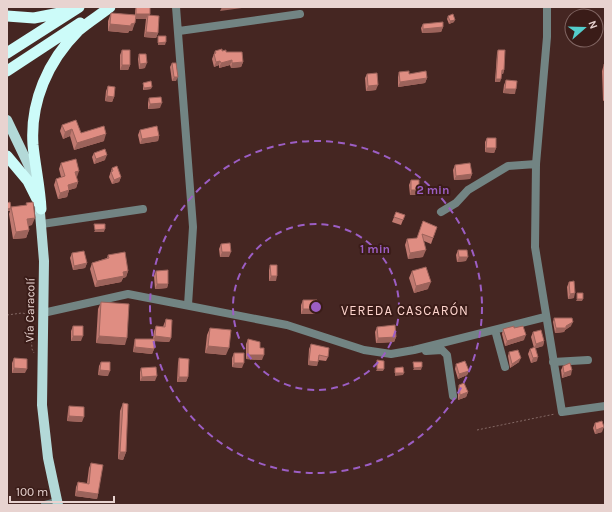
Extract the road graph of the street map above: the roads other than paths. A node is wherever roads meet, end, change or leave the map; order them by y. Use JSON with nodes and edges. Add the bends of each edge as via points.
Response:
{"nodes":[{"id":1,"x":78,"y":7,"type":"edge"},
{"id":2,"x":105,"y":7,"type":"edge"},
{"id":3,"x":110,"y":7,"type":"edge"},
{"id":4,"x":176,"y":7,"type":"edge"},
{"id":5,"x":547,"y":7,"type":"edge"},
{"id":6,"x":300,"y":14,"type":"dead end"},
{"id":7,"x":7,"y":16,"type":"edge"},
{"id":8,"x":179,"y":32,"type":"junction"},
{"id":9,"x":7,"y":53,"type":"edge"},
{"id":10,"x":7,"y":71,"type":"edge"},
{"id":11,"x":7,"y":120,"type":"edge"},
{"id":12,"x":7,"y":156,"type":"edge"},
{"id":13,"x":536,"y":164,"type":"junction"},
{"id":14,"x":41,"y":208,"type":"junction"},
{"id":15,"x":143,"y":209,"type":"dead end"},
{"id":16,"x":441,"y":212,"type":"dead end"},
{"id":17,"x":42,"y":224,"type":"junction"},
{"id":18,"x":188,"y":305,"type":"junction"},
{"id":19,"x":43,"y":314,"type":"junction"},
{"id":20,"x":545,"y":316,"type":"junction"},
{"id":21,"x":495,"y":330,"type":"junction"},
{"id":22,"x":414,"y":350,"type":"junction"},
{"id":23,"x":588,"y":360,"type":"dead end"},
{"id":24,"x":553,"y":362,"type":"junction"},
{"id":25,"x":505,"y":367,"type":"dead end"},
{"id":26,"x":453,"y":396,"type":"dead end"},
{"id":27,"x":605,"y":406,"type":"edge"},
{"id":28,"x":58,"y":504,"type":"edge"},
{"id":29,"x":45,"y":505,"type":"edge"}],
"edges":[{"from":1,"to":7,"type":"highway","via":[[34,18]]},
{"from":1,"to":9,"type":"highway"},
{"from":2,"to":10,"type":"highway"},
{"from":3,"to":14,"type":"highway","via":[[67,43],[48,72],[41,90],[33,125],[33,144]]},
{"from":4,"to":8,"type":"street"},
{"from":5,"to":13,"type":"street","via":[[547,37]]},
{"from":6,"to":8,"type":"street"},
{"from":8,"to":18,"type":"street","via":[[193,227]]},
{"from":11,"to":14,"type":"main road","name":"Vía Caracolí","via":[[29,166]]},
{"from":12,"to":14,"type":"highway","via":[[28,181]]},
{"from":13,"to":16,"type":"street","via":[[508,166],[468,190],[456,203]]},
{"from":13,"to":20,"type":"street","via":[[535,247]]},
{"from":14,"to":17,"type":"main road","name":"Vía Caracolí"},
{"from":15,"to":17,"type":"street"},
{"from":17,"to":19,"type":"main road","name":"Vía Caracolí"},
{"from":18,"to":19,"type":"street","via":[[128,294]]},
{"from":18,"to":22,"type":"street","via":[[287,325],[377,353],[391,354]]},
{"from":19,"to":28,"type":"main road","name":"Vía Caracolí","via":[[44,433]]},
{"from":20,"to":21,"type":"street"},
{"from":20,"to":24,"type":"street"},
{"from":21,"to":22,"type":"street"},
{"from":21,"to":25,"type":"street"},
{"from":22,"to":26,"type":"street","via":[[445,351]]},
{"from":23,"to":24,"type":"street"},
{"from":24,"to":27,"type":"street","via":[[562,412]]},
{"from":28,"to":29,"type":"street"}]}
